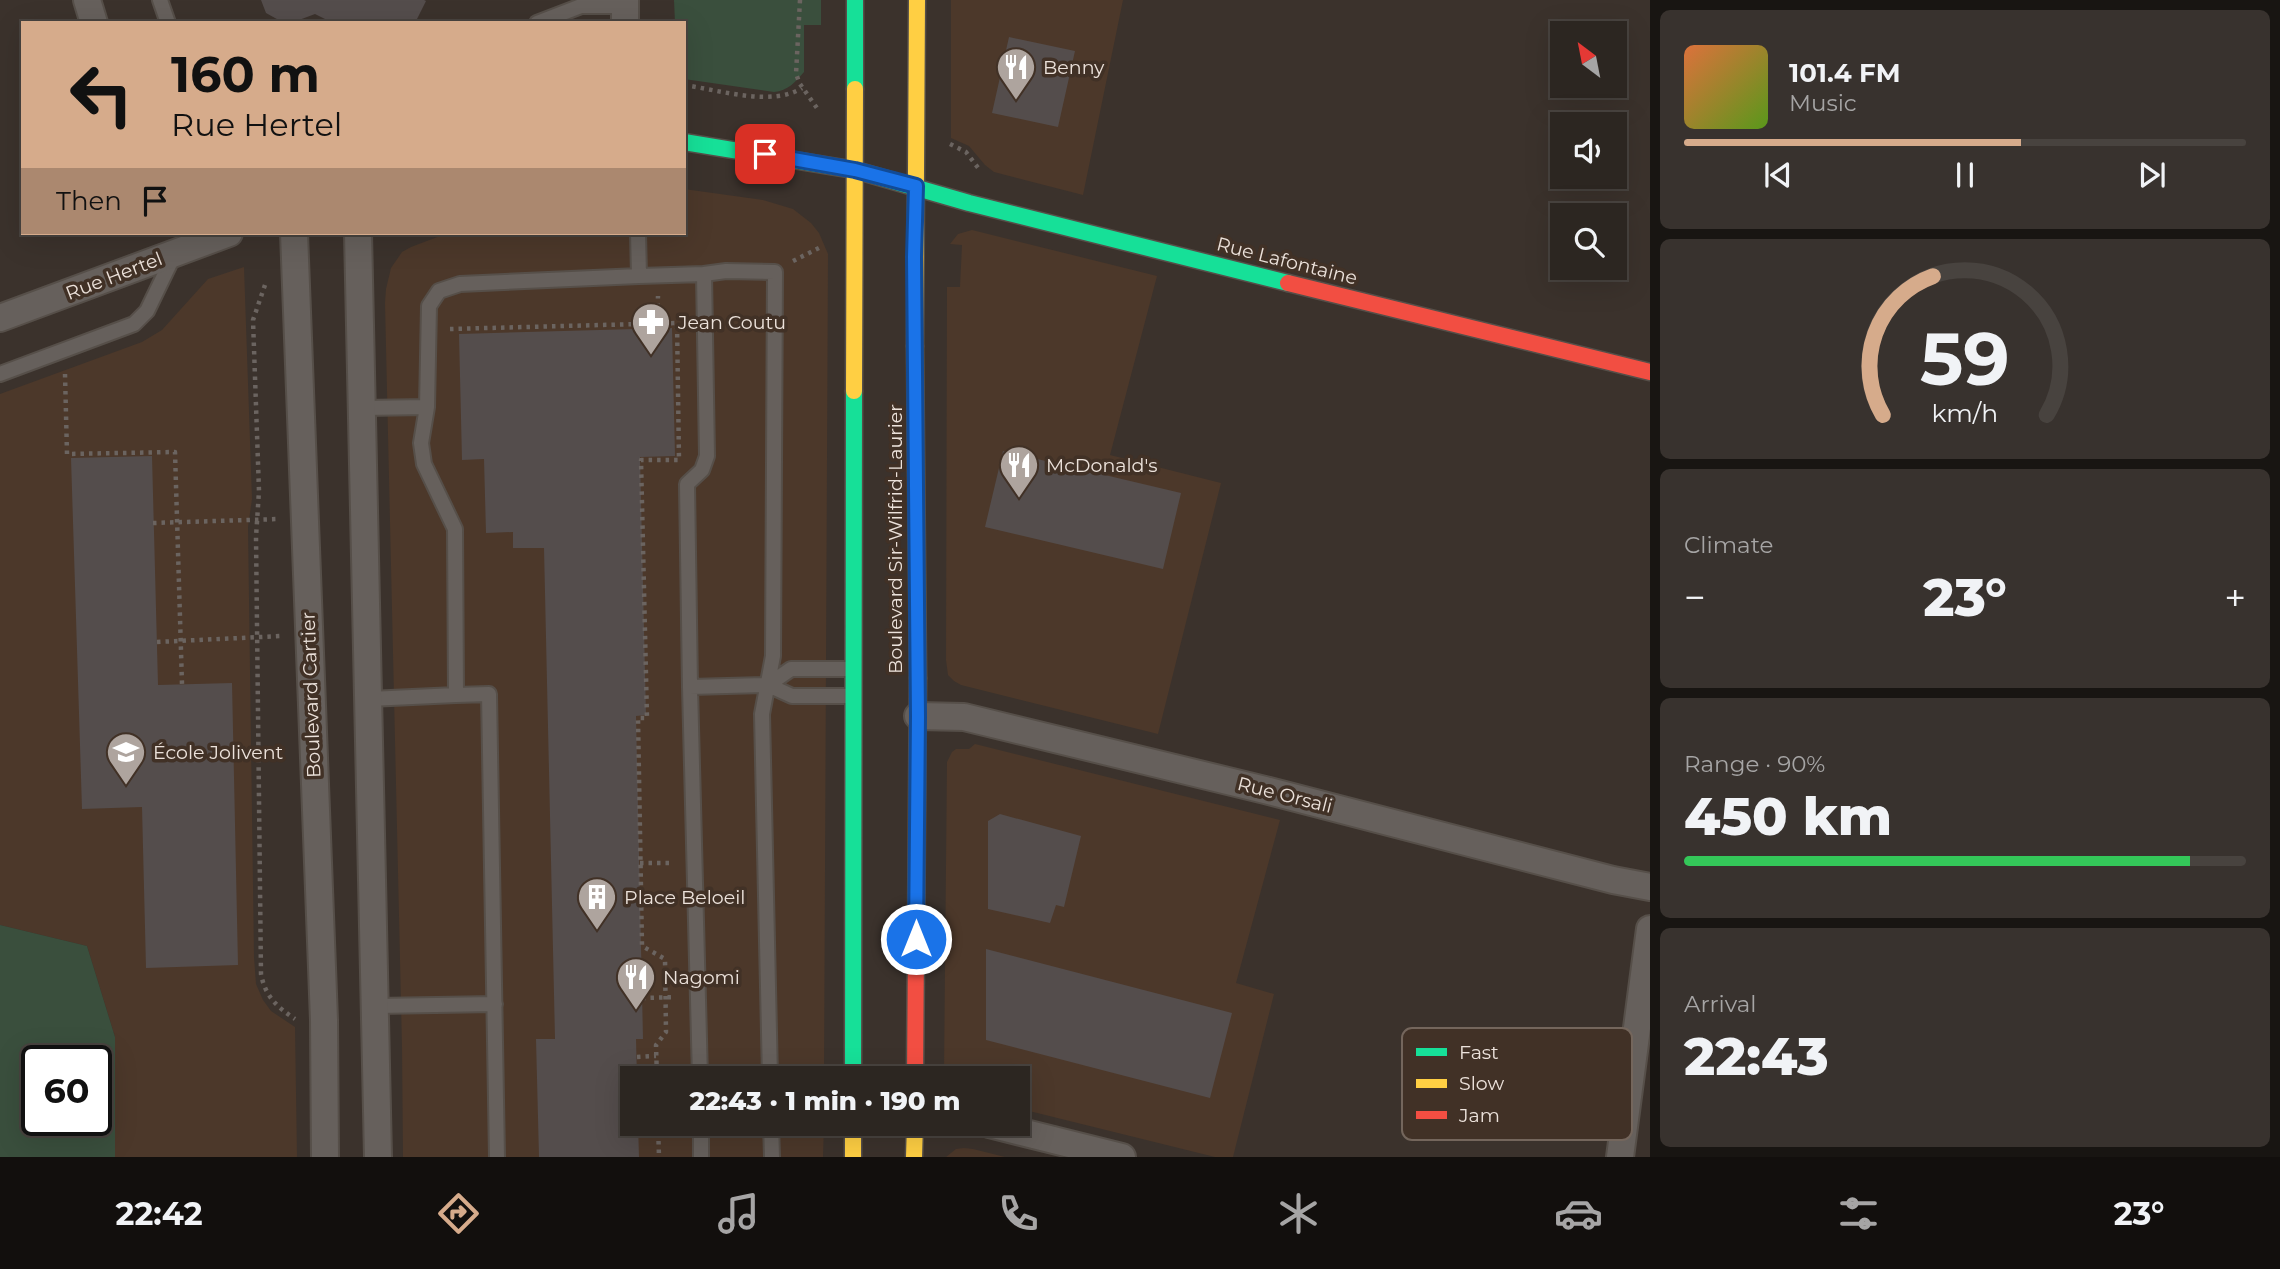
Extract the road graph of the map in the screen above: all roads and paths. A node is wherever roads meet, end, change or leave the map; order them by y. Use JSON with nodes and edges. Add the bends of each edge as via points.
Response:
{"nodes":[{"id":1,"x":87,"y":0,"type":"edge"},
{"id":2,"x":160,"y":0,"type":"edge"},
{"id":3,"x":800,"y":0,"type":"edge"},
{"id":4,"x":855,"y":0,"type":"edge"},
{"id":5,"x":917,"y":0,"type":"edge"},
{"id":6,"x":625,"y":10,"type":"edge"},
{"id":7,"x":93,"y":21,"type":"edge"},
{"id":8,"x":167,"y":21,"type":"edge"},
{"id":9,"x":542,"y":21,"type":"edge"},
{"id":10,"x":686,"y":85,"type":"edge"},
{"id":11,"x":802,"y":88,"type":"junction"},
{"id":12,"x":821,"y":113,"type":"dead end"},
{"id":13,"x":686,"y":142,"type":"edge"},
{"id":14,"x":855,"y":170,"type":"junction"},
{"id":15,"x":916,"y":186,"type":"junction"},
{"id":16,"x":217,"y":235,"type":"edge"},
{"id":17,"x":294,"y":235,"type":"edge"},
{"id":18,"x":358,"y":235,"type":"edge"},
{"id":19,"x":638,"y":235,"type":"edge"},
{"id":20,"x":171,"y":243,"type":"edge"},
{"id":21,"x":822,"y":246,"type":"dead end"},
{"id":22,"x":295,"y":267,"type":"junction"},
{"id":23,"x":775,"y":272,"type":"junction"},
{"id":24,"x":704,"y":274,"type":"junction"},
{"id":25,"x":639,"y":276,"type":"junction"},
{"id":26,"x":657,"y":300,"type":"dead end"},
{"id":27,"x":0,"y":318,"type":"edge"},
{"id":28,"x":657,"y":324,"type":"junction"},
{"id":29,"x":460,"y":329,"type":"dead end"},
{"id":30,"x":63,"y":368,"type":"dead end"},
{"id":31,"x":1650,"y":372,"type":"edge"},
{"id":32,"x":0,"y":374,"type":"edge"},
{"id":33,"x":427,"y":407,"type":"junction"},
{"id":34,"x":363,"y":408,"type":"junction"},
{"id":35,"x":285,"y":519,"type":"dead end"},
{"id":36,"x":257,"y":520,"type":"junction"},
{"id":37,"x":177,"y":522,"type":"junction"},
{"id":38,"x":153,"y":523,"type":"dead end"},
{"id":39,"x":289,"y":636,"type":"dead end"},
{"id":40,"x":256,"y":638,"type":"junction"},
{"id":41,"x":181,"y":640,"type":"junction"},
{"id":42,"x":157,"y":642,"type":"dead end"},
{"id":43,"x":854,"y":669,"type":"junction"},
{"id":44,"x":182,"y":684,"type":"dead end"},
{"id":45,"x":768,"y":685,"type":"junction"},
{"id":46,"x":690,"y":687,"type":"junction"},
{"id":47,"x":456,"y":695,"type":"junction"},
{"id":48,"x":853,"y":696,"type":"junction"},
{"id":49,"x":369,"y":699,"type":"junction"},
{"id":50,"x":918,"y":716,"type":"junction"},
{"id":51,"x":640,"y":863,"type":"junction"},
{"id":52,"x":671,"y":863,"type":"dead end"},
{"id":53,"x":1650,"y":887,"type":"edge"},
{"id":54,"x":1650,"y":929,"type":"edge"},
{"id":55,"x":642,"y":998,"type":"dead end"},
{"id":56,"x":666,"y":998,"type":"junction"},
{"id":57,"x":495,"y":1004,"type":"junction"},
{"id":58,"x":376,"y":1006,"type":"junction"},
{"id":59,"x":324,"y":1039,"type":"junction"},
{"id":60,"x":656,"y":1056,"type":"junction"},
{"id":61,"x":637,"y":1057,"type":"dead end"},
{"id":62,"x":656,"y":1066,"type":"edge"},
{"id":63,"x":699,"y":1066,"type":"edge"},
{"id":64,"x":770,"y":1066,"type":"edge"},
{"id":65,"x":853,"y":1066,"type":"edge"},
{"id":66,"x":915,"y":1066,"type":"edge"},
{"id":67,"x":1632,"y":1066,"type":"edge"},
{"id":68,"x":1030,"y":1134,"type":"edge"},
{"id":69,"x":658,"y":1136,"type":"edge"},
{"id":70,"x":701,"y":1136,"type":"edge"},
{"id":71,"x":771,"y":1136,"type":"edge"},
{"id":72,"x":853,"y":1136,"type":"edge"},
{"id":73,"x":915,"y":1136,"type":"edge"},
{"id":74,"x":325,"y":1157,"type":"edge"},
{"id":75,"x":378,"y":1157,"type":"edge"},
{"id":76,"x":497,"y":1157,"type":"edge"},
{"id":77,"x":659,"y":1157,"type":"edge"},
{"id":78,"x":701,"y":1157,"type":"edge"},
{"id":79,"x":772,"y":1157,"type":"edge"},
{"id":80,"x":853,"y":1157,"type":"edge"},
{"id":81,"x":914,"y":1157,"type":"edge"},
{"id":82,"x":1122,"y":1157,"type":"edge"}],
"edges":[{"from":1,"to":7,"type":"street"},
{"from":2,"to":8,"type":"lane"},
{"from":3,"to":11,"type":"path","via":[[796,74]]},
{"from":4,"to":14,"type":"main road"},
{"from":5,"to":15,"type":"main road","name":"Boulevard Sir-Wilfrid-Laurier"},
{"from":6,"to":9,"type":"lane","via":[[580,6]]},
{"from":10,"to":11,"type":"path","via":[[765,97]]},
{"from":11,"to":12,"type":"path"},
{"from":13,"to":14,"type":"main road"},
{"from":14,"to":15,"type":"main road"},
{"from":14,"to":43,"type":"main road"},
{"from":15,"to":31,"type":"main road","name":"Rue Lafontaine","via":[[969,204]]},
{"from":15,"to":50,"type":"main road","name":"Boulevard Sir-Wilfrid-Laurier"},
{"from":16,"to":20,"type":"street","name":"Rue Hertel"},
{"from":17,"to":22,"type":"street","name":"Boulevard Cartier"},
{"from":18,"to":34,"type":"street"},
{"from":19,"to":25,"type":"lane"},
{"from":20,"to":27,"type":"street","name":"Rue Hertel"},
{"from":20,"to":32,"type":"lane","via":[[147,311],[134,324]]},
{"from":21,"to":23,"type":"path"},
{"from":22,"to":36,"type":"path","via":[[268,279],[254,313]]},
{"from":22,"to":59,"type":"street","name":"Boulevard Cartier"},
{"from":23,"to":24,"type":"lane"},
{"from":23,"to":45,"type":"lane","via":[[773,656]]},
{"from":24,"to":25,"type":"lane"},
{"from":24,"to":46,"type":"lane","via":[[707,456],[702,470],[687,484]]},
{"from":25,"to":33,"type":"lane","via":[[475,282],[439,291],[429,306]]},
{"from":26,"to":28,"type":"path"},
{"from":28,"to":29,"type":"path"},
{"from":28,"to":51,"type":"path","via":[[677,323],[680,460],[641,460],[647,718],[638,718],[637,738]]},
{"from":30,"to":37,"type":"path","via":[[67,454],[175,452]]},
{"from":33,"to":34,"type":"lane"},
{"from":33,"to":47,"type":"lane","via":[[421,443],[424,464],[455,529]]},
{"from":34,"to":49,"type":"street"},
{"from":35,"to":36,"type":"path"},
{"from":36,"to":37,"type":"path"},
{"from":36,"to":40,"type":"path"},
{"from":37,"to":38,"type":"path"},
{"from":37,"to":41,"type":"path"},
{"from":39,"to":40,"type":"path"},
{"from":40,"to":41,"type":"path"},
{"from":40,"to":59,"type":"path","via":[[261,974],[276,1006]]},
{"from":41,"to":42,"type":"path"},
{"from":41,"to":44,"type":"path"},
{"from":43,"to":45,"type":"lane","via":[[791,669]]},
{"from":43,"to":48,"type":"main road"},
{"from":45,"to":46,"type":"lane"},
{"from":45,"to":48,"type":"lane","via":[[792,696]]},
{"from":45,"to":64,"type":"lane","via":[[762,714]]},
{"from":46,"to":63,"type":"lane"},
{"from":47,"to":49,"type":"lane"},
{"from":47,"to":57,"type":"lane","via":[[489,694]]},
{"from":48,"to":65,"type":"main road"},
{"from":49,"to":58,"type":"street"},
{"from":50,"to":53,"type":"street","name":"Rue Orsali","via":[[964,717]]},
{"from":50,"to":66,"type":"main road","name":"Boulevard Sir-Wilfrid-Laurier"},
{"from":51,"to":52,"type":"path"},
{"from":51,"to":56,"type":"path","via":[[642,946],[665,959]]},
{"from":54,"to":67,"type":"street"},
{"from":55,"to":56,"type":"path"},
{"from":56,"to":60,"type":"path","via":[[666,1032],[656,1045]]},
{"from":57,"to":58,"type":"lane"},
{"from":57,"to":76,"type":"lane"},
{"from":58,"to":75,"type":"street"},
{"from":59,"to":74,"type":"street","name":"Boulevard Cartier"},
{"from":60,"to":61,"type":"path"},
{"from":60,"to":62,"type":"path"},
{"from":68,"to":82,"type":"street"},
{"from":69,"to":77,"type":"path"},
{"from":70,"to":78,"type":"lane"},
{"from":71,"to":79,"type":"lane"},
{"from":72,"to":80,"type":"main road"},
{"from":73,"to":81,"type":"main road"}]}
